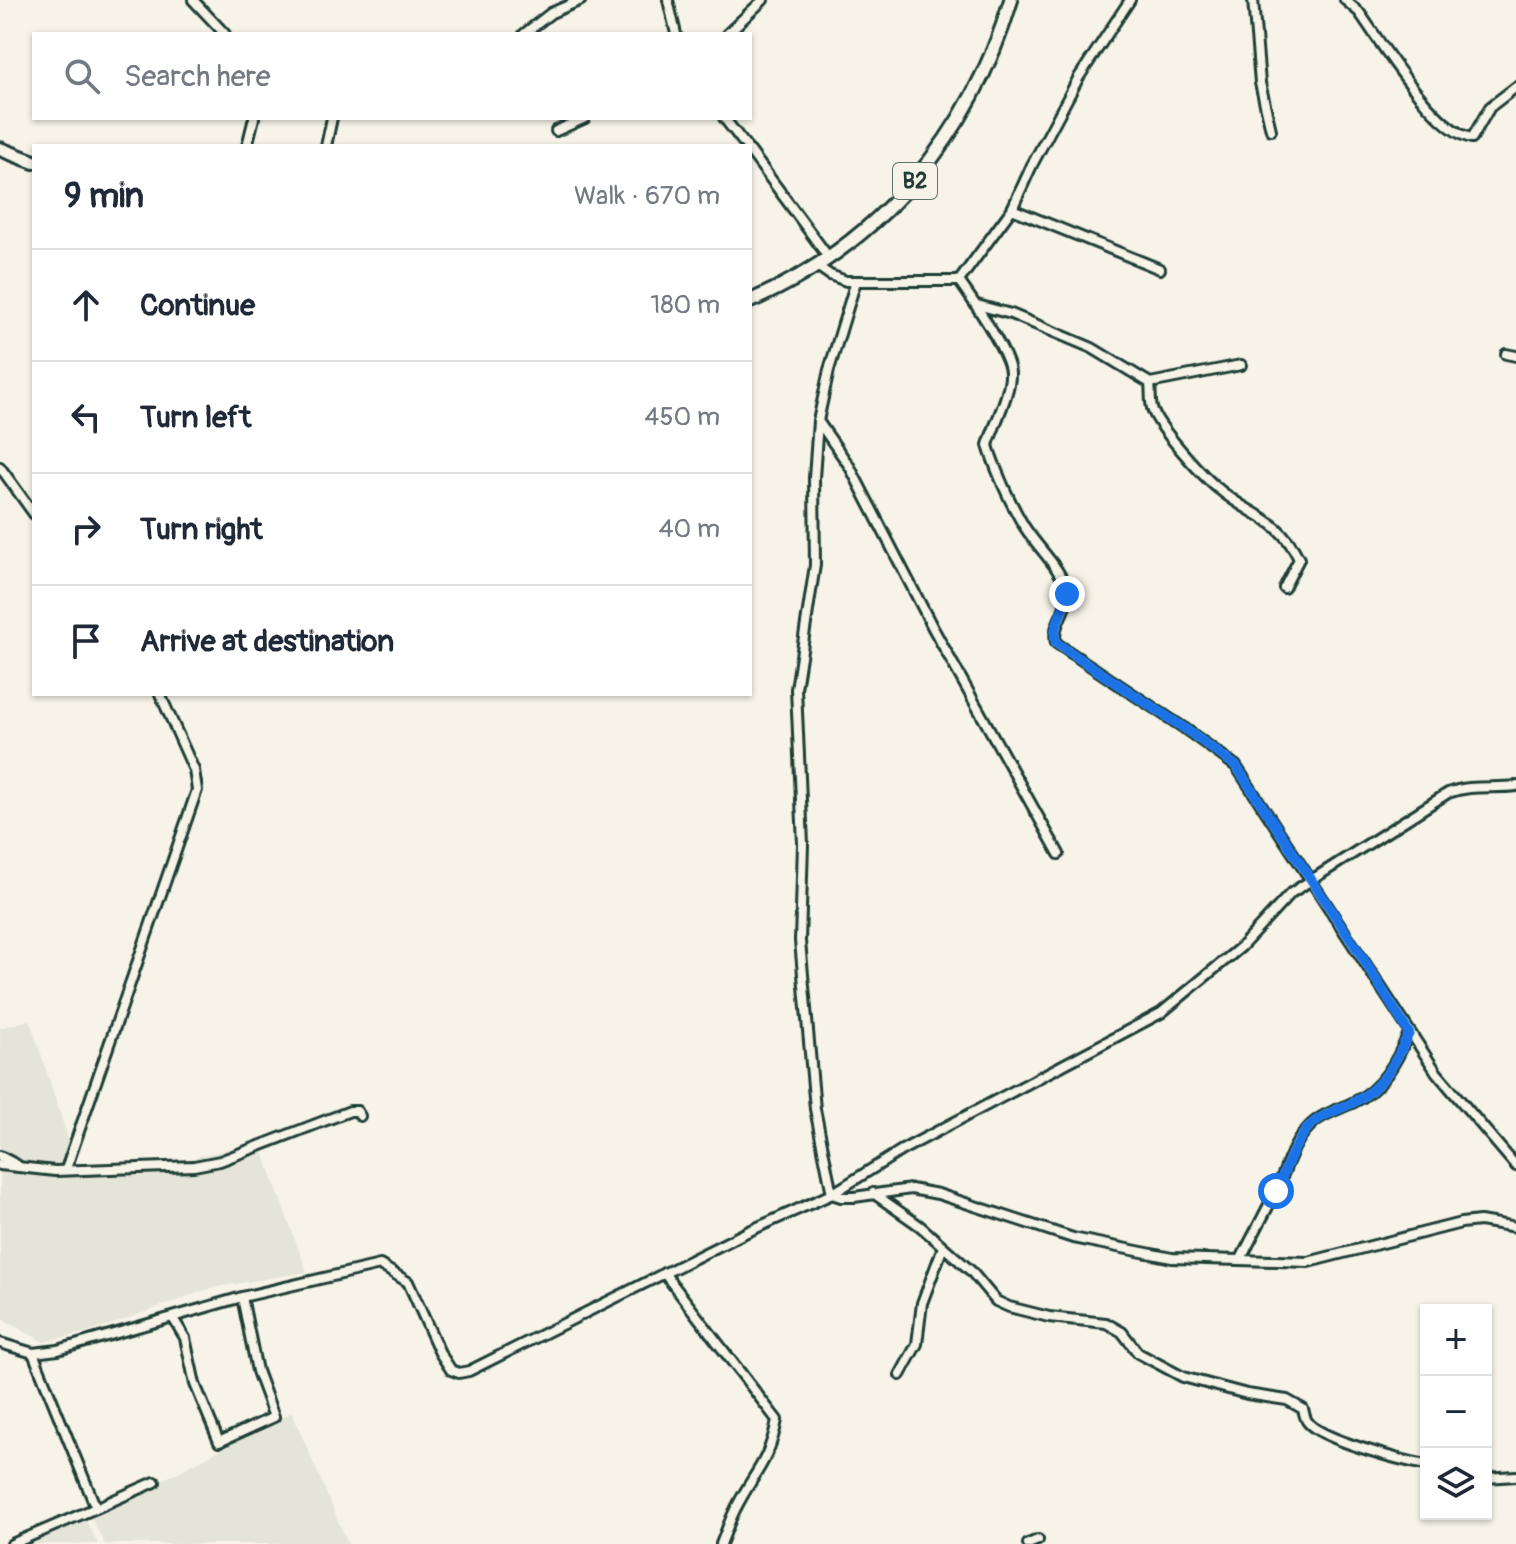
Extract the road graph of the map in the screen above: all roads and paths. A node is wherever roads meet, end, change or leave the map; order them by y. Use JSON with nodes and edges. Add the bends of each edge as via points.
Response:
{"nodes":[{"id":1,"x":193,"y":0,"type":"edge"},
{"id":2,"x":581,"y":0,"type":"edge"},
{"id":3,"x":668,"y":0,"type":"edge"},
{"id":4,"x":763,"y":0,"type":"edge"},
{"id":5,"x":1011,"y":0,"type":"edge"},
{"id":6,"x":1130,"y":0,"type":"edge"},
{"id":7,"x":1253,"y":0,"type":"edge"},
{"id":8,"x":1345,"y":0,"type":"edge"},
{"id":9,"x":223,"y":32,"type":"edge"},
{"id":10,"x":527,"y":32,"type":"edge"},
{"id":11,"x":676,"y":32,"type":"edge"},
{"id":12,"x":729,"y":32,"type":"edge"},
{"id":13,"x":1516,"y":87,"type":"edge"},
{"id":14,"x":254,"y":120,"type":"edge"},
{"id":15,"x":332,"y":120,"type":"edge"},
{"id":16,"x":581,"y":120,"type":"edge"},
{"id":17,"x":726,"y":120,"type":"edge"},
{"id":18,"x":1271,"y":130,"type":"dead end"},
{"id":19,"x":556,"y":131,"type":"dead end"},
{"id":20,"x":248,"y":144,"type":"edge"},
{"id":21,"x":326,"y":144,"type":"edge"},
{"id":22,"x":744,"y":144,"type":"edge"},
{"id":23,"x":0,"y":149,"type":"edge"},
{"id":24,"x":752,"y":154,"type":"edge"},
{"id":25,"x":32,"y":161,"type":"edge"},
{"id":26,"x":1012,"y":209,"type":"junction"},
{"id":27,"x":823,"y":262,"type":"junction"},
{"id":28,"x":1160,"y":269,"type":"dead end"},
{"id":29,"x":856,"y":281,"type":"junction"},
{"id":30,"x":959,"y":281,"type":"junction"},
{"id":31,"x":752,"y":300,"type":"edge"},
{"id":32,"x":977,"y":305,"type":"junction"},
{"id":33,"x":1506,"y":354,"type":"dead end"},
{"id":34,"x":1516,"y":356,"type":"edge"},
{"id":35,"x":1241,"y":365,"type":"dead end"},
{"id":36,"x":1150,"y":383,"type":"junction"},
{"id":37,"x":818,"y":421,"type":"junction"},
{"id":38,"x":0,"y":467,"type":"edge"},
{"id":39,"x":32,"y":511,"type":"edge"},
{"id":40,"x":1284,"y":588,"type":"dead end"},
{"id":41,"x":161,"y":696,"type":"edge"},
{"id":42,"x":1516,"y":786,"type":"edge"},
{"id":43,"x":1059,"y":854,"type":"dead end"},
{"id":44,"x":1313,"y":881,"type":"junction"},
{"id":45,"x":1409,"y":1033,"type":"junction"},
{"id":46,"x":360,"y":1116,"type":"dead end"},
{"id":47,"x":0,"y":1156,"type":"edge"},
{"id":48,"x":0,"y":1165,"type":"edge"},
{"id":49,"x":17,"y":1166,"type":"junction"},
{"id":50,"x":1516,"y":1166,"type":"edge"},
{"id":51,"x":66,"y":1169,"type":"junction"},
{"id":52,"x":873,"y":1193,"type":"junction"},
{"id":53,"x":832,"y":1194,"type":"junction"},
{"id":54,"x":1516,"y":1227,"type":"edge"},
{"id":55,"x":943,"y":1247,"type":"junction"},
{"id":56,"x":1241,"y":1259,"type":"junction"},
{"id":57,"x":664,"y":1273,"type":"junction"},
{"id":58,"x":242,"y":1297,"type":"junction"},
{"id":59,"x":173,"y":1318,"type":"junction"},
{"id":60,"x":0,"y":1343,"type":"edge"},
{"id":61,"x":33,"y":1353,"type":"junction"},
{"id":62,"x":900,"y":1375,"type":"dead end"},
{"id":63,"x":1420,"y":1463,"type":"edge"},
{"id":64,"x":1516,"y":1476,"type":"edge"},
{"id":65,"x":1492,"y":1478,"type":"edge"},
{"id":66,"x":155,"y":1482,"type":"dead end"},
{"id":67,"x":96,"y":1508,"type":"junction"},
{"id":68,"x":1038,"y":1540,"type":"dead end"},
{"id":69,"x":12,"y":1544,"type":"edge"},
{"id":70,"x":721,"y":1544,"type":"edge"},
{"id":71,"x":1028,"y":1544,"type":"edge"}],
"edges":[{"from":1,"to":9,"type":"street"},
{"from":2,"to":10,"type":"street"},
{"from":3,"to":11,"type":"street"},
{"from":4,"to":12,"type":"street"},
{"from":5,"to":27,"type":"highway","number":"B2","via":[[1000,38],[947,140],[898,201]]},
{"from":6,"to":26,"type":"street","via":[[1079,77]]},
{"from":7,"to":18,"type":"street","via":[[1260,83]]},
{"from":8,"to":13,"type":"street","via":[[1434,114],[1465,137],[1472,138],[1490,107]]},
{"from":14,"to":20,"type":"street"},
{"from":15,"to":21,"type":"street"},
{"from":16,"to":19,"type":"street"},
{"from":17,"to":22,"type":"street"},
{"from":23,"to":25,"type":"highway"},
{"from":24,"to":27,"type":"street"},
{"from":26,"to":28,"type":"street"},
{"from":26,"to":30,"type":"street"},
{"from":27,"to":29,"type":"street","via":[[838,279]]},
{"from":27,"to":31,"type":"highway","number":"B2"},
{"from":29,"to":30,"type":"street"},
{"from":29,"to":37,"type":"street"},
{"from":30,"to":32,"type":"street"},
{"from":32,"to":36,"type":"street","via":[[1092,348]]},
{"from":32,"to":44,"type":"street","via":[[1010,374],[990,452],[1021,522],[1067,594],[1055,628],[1056,643],[1230,760]]},
{"from":33,"to":34,"type":"street"},
{"from":35,"to":36,"type":"street"},
{"from":36,"to":40,"type":"street","via":[[1152,410],[1187,457],[1220,491],[1273,523],[1292,546],[1299,559]]},
{"from":37,"to":43,"type":"street","via":[[850,467]]},
{"from":37,"to":53,"type":"street","via":[[815,565],[796,689],[803,844],[800,941],[815,1109]]},
{"from":38,"to":39,"type":"street"},
{"from":41,"to":51,"type":"street","via":[[194,770],[197,790]]},
{"from":42,"to":44,"type":"street","via":[[1448,793]]},
{"from":44,"to":45,"type":"street"},
{"from":44,"to":53,"type":"street","via":[[1291,893],[1241,947],[1161,1013],[902,1150]]},
{"from":45,"to":50,"type":"street"},
{"from":45,"to":56,"type":"street","via":[[1396,1064],[1371,1092],[1309,1127],[1287,1159]]},
{"from":46,"to":51,"type":"street","via":[[350,1111],[233,1157],[194,1166]]},
{"from":47,"to":49,"type":"street"},
{"from":48,"to":49,"type":"street"},
{"from":49,"to":51,"type":"street"},
{"from":52,"to":53,"type":"street"},
{"from":52,"to":55,"type":"street"},
{"from":52,"to":56,"type":"street","via":[[911,1189],[938,1194],[1073,1238],[1136,1252]]},
{"from":53,"to":57,"type":"street"},
{"from":54,"to":56,"type":"street","via":[[1461,1223],[1308,1262]]},
{"from":55,"to":62,"type":"street","via":[[922,1303],[917,1344]]},
{"from":55,"to":63,"type":"street","via":[[996,1301],[1009,1307],[1117,1327],[1138,1353],[1183,1377],[1287,1400],[1303,1409],[1317,1430]]},
{"from":57,"to":58,"type":"street","via":[[459,1373],[440,1353],[408,1282],[380,1265]]},
{"from":57,"to":70,"type":"street","via":[[777,1420],[764,1464],[736,1507]]},
{"from":58,"to":59,"type":"street"},
{"from":58,"to":59,"type":"street","via":[[257,1371],[274,1417],[219,1442],[195,1384],[185,1338]]},
{"from":59,"to":61,"type":"street"},
{"from":60,"to":61,"type":"street"},
{"from":61,"to":67,"type":"street"},
{"from":64,"to":65,"type":"street"},
{"from":66,"to":67,"type":"street"},
{"from":67,"to":69,"type":"street"},
{"from":68,"to":71,"type":"street"}]}
